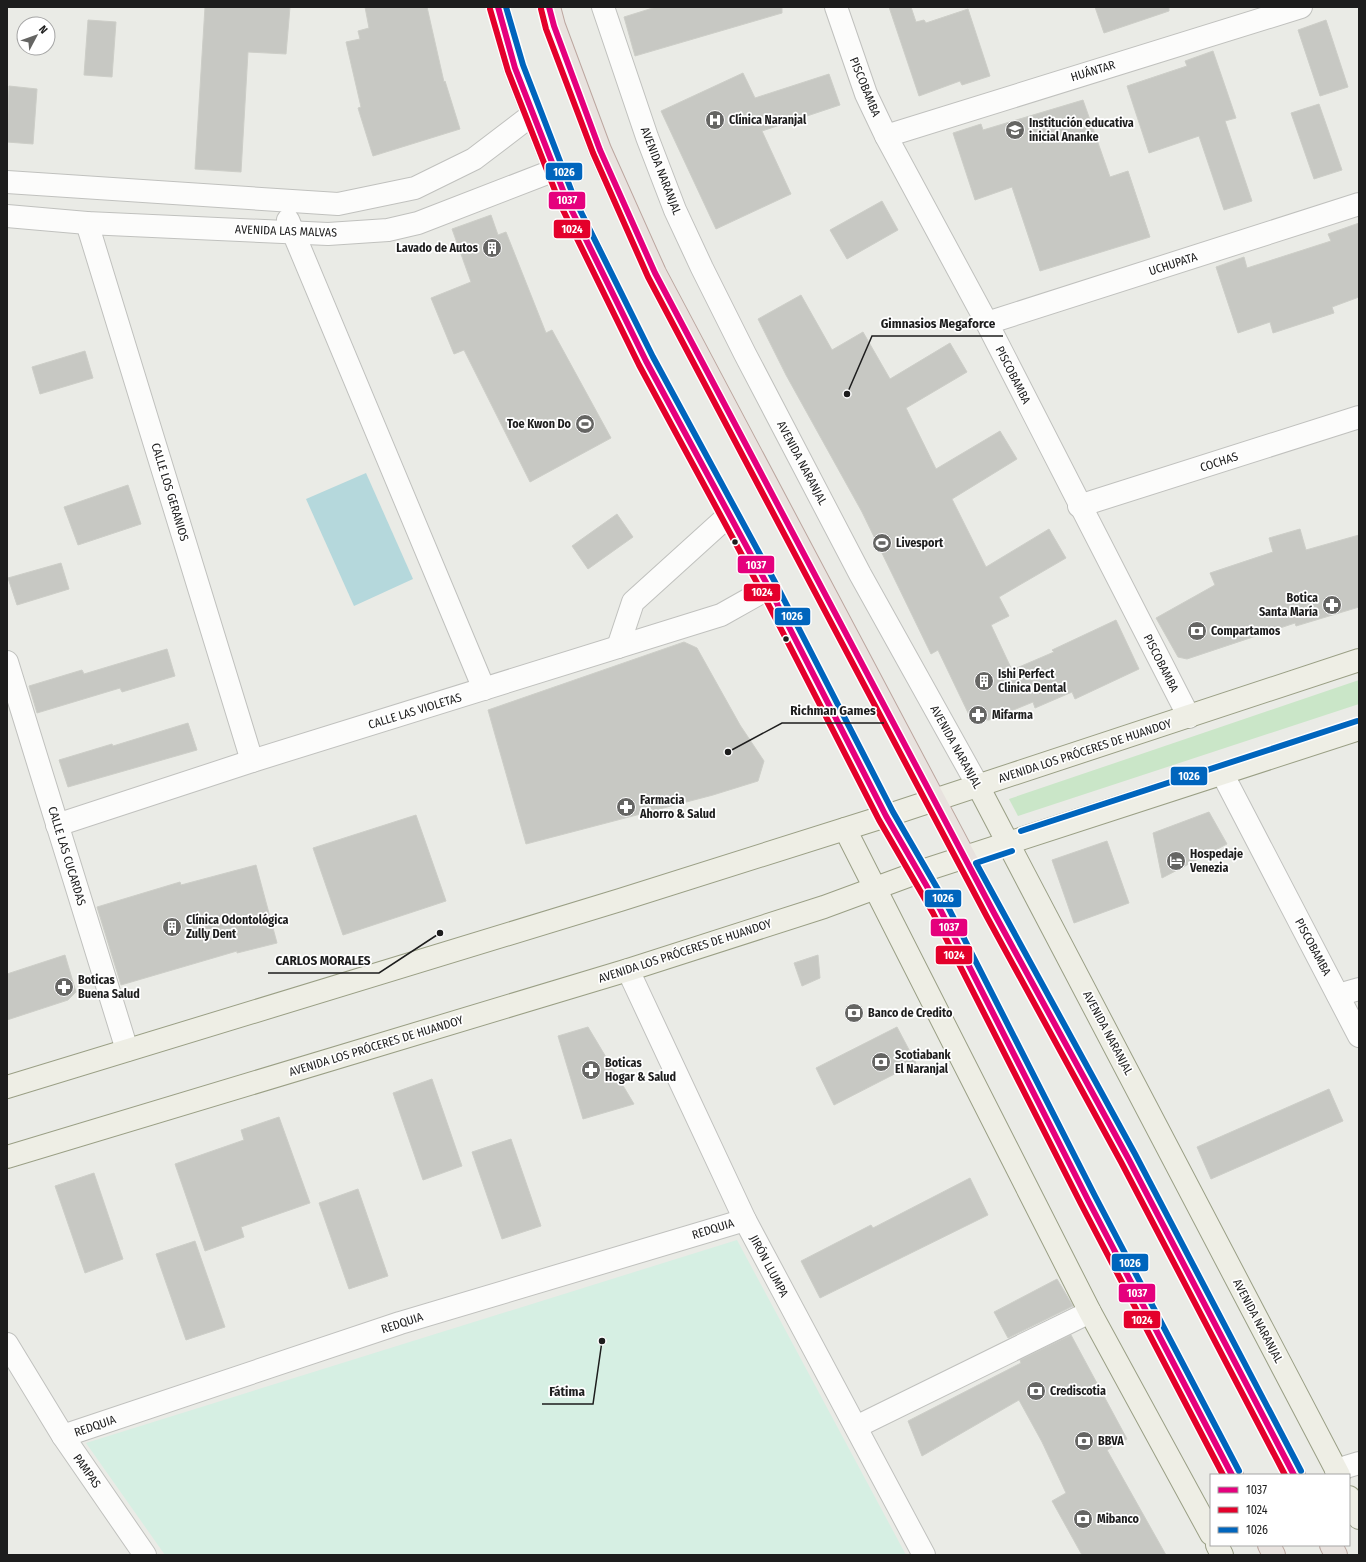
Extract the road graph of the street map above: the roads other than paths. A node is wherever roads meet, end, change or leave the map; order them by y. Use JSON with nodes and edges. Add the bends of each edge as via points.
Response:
{"nodes":[{"id":1,"x":498,"y":7,"type":"edge"},
{"id":2,"x":549,"y":7,"type":"edge"},
{"id":3,"x":603,"y":7,"type":"edge"},
{"id":4,"x":836,"y":7,"type":"edge"},
{"id":5,"x":1301,"y":7,"type":"edge"},
{"id":6,"x":533,"y":114,"type":"junction"},
{"id":7,"x":886,"y":136,"type":"junction"},
{"id":8,"x":555,"y":170,"type":"junction"},
{"id":9,"x":7,"y":182,"type":"edge"},
{"id":10,"x":281,"y":200,"type":"junction"},
{"id":11,"x":1359,"y":204,"type":"edge"},
{"id":12,"x":7,"y":216,"type":"edge"},
{"id":13,"x":88,"y":223,"type":"junction"},
{"id":14,"x":293,"y":232,"type":"junction"},
{"id":15,"x":987,"y":323,"type":"junction"},
{"id":16,"x":1359,"y":417,"type":"edge"},
{"id":17,"x":1080,"y":506,"type":"junction"},
{"id":18,"x":729,"y":515,"type":"junction"},
{"id":19,"x":769,"y":588,"type":"junction"},
{"id":20,"x":618,"y":647,"type":"junction"},
{"id":21,"x":1359,"y":660,"type":"edge"},
{"id":22,"x":7,"y":662,"type":"edge"},
{"id":23,"x":484,"y":689,"type":"junction"},
{"id":24,"x":1189,"y":717,"type":"junction"},
{"id":25,"x":1359,"y":730,"type":"edge"},
{"id":26,"x":252,"y":761,"type":"junction"},
{"id":27,"x":1222,"y":773,"type":"junction"},
{"id":28,"x":978,"y":786,"type":"junction"},
{"id":29,"x":933,"y":800,"type":"junction"},
{"id":30,"x":886,"y":816,"type":"junction"},
{"id":31,"x":58,"y":826,"type":"junction"},
{"id":32,"x":845,"y":829,"type":"junction"},
{"id":33,"x":1009,"y":843,"type":"junction"},
{"id":34,"x":964,"y":858,"type":"junction"},
{"id":35,"x":919,"y":872,"type":"junction"},
{"id":36,"x":874,"y":887,"type":"junction"},
{"id":37,"x":628,"y":970,"type":"junction"},
{"id":38,"x":1359,"y":989,"type":"edge"},
{"id":39,"x":1338,"y":995,"type":"junction"},
{"id":40,"x":1359,"y":1036,"type":"edge"},
{"id":41,"x":127,"y":1050,"type":"junction"},
{"id":42,"x":7,"y":1087,"type":"edge"},
{"id":43,"x":7,"y":1157,"type":"edge"},
{"id":44,"x":745,"y":1220,"type":"junction"},
{"id":45,"x":1090,"y":1312,"type":"junction"},
{"id":46,"x":7,"y":1344,"type":"edge"},
{"id":47,"x":856,"y":1427,"type":"junction"},
{"id":48,"x":63,"y":1436,"type":"junction"},
{"id":49,"x":1359,"y":1463,"type":"edge"},
{"id":50,"x":1338,"y":1473,"type":"edge"},
{"id":51,"x":1231,"y":1474,"type":"edge"},
{"id":52,"x":1293,"y":1474,"type":"edge"},
{"id":53,"x":1350,"y":1499,"type":"edge"},
{"id":54,"x":1359,"y":1518,"type":"edge"},
{"id":55,"x":1210,"y":1532,"type":"edge"},
{"id":56,"x":1218,"y":1546,"type":"edge"},
{"id":57,"x":1270,"y":1546,"type":"edge"},
{"id":58,"x":1332,"y":1546,"type":"edge"},
{"id":59,"x":145,"y":1555,"type":"edge"},
{"id":60,"x":924,"y":1555,"type":"edge"},
{"id":61,"x":1222,"y":1555,"type":"edge"},
{"id":62,"x":1274,"y":1555,"type":"edge"},
{"id":63,"x":1336,"y":1555,"type":"edge"}],
"edges":[{"from":1,"to":6,"type":"highway","via":[[515,68]]},
{"from":2,"to":29,"type":"highway","via":[[600,150],[655,273]]},
{"from":3,"to":28,"type":"street","name":"AVENIDA NARANJAL","via":[[649,144],[675,210],[702,268],[860,574]]},
{"from":4,"to":7,"type":"street","name":"PISCOBAMBA","via":[[866,94]]},
{"from":5,"to":7,"type":"street","name":"HUÁNTAR"},
{"from":6,"to":8,"type":"highway"},
{"from":6,"to":10,"type":"street","via":[[474,159],[415,188],[338,204]]},
{"from":7,"to":15,"type":"street","name":"PISCOBAMBA"},
{"from":8,"to":14,"type":"street","name":"AVENIDA LAS MALVAS","via":[[418,223],[388,230],[328,234]]},
{"from":8,"to":18,"type":"highway","via":[[568,203],[646,361]]},
{"from":9,"to":10,"type":"street"},
{"from":10,"to":14,"type":"street"},
{"from":11,"to":15,"type":"street","name":"UCHUPATA"},
{"from":12,"to":13,"type":"street","name":"AVENIDA LAS MALVAS"},
{"from":13,"to":14,"type":"street","name":"AVENIDA LAS MALVAS"},
{"from":13,"to":26,"type":"street","name":"CALLE LOS GERANIOS"},
{"from":14,"to":23,"type":"street"},
{"from":15,"to":17,"type":"street","name":"PISCOBAMBA"},
{"from":16,"to":17,"type":"street","name":"COCHAS"},
{"from":17,"to":24,"type":"street","name":"PISCOBAMBA"},
{"from":18,"to":19,"type":"highway"},
{"from":18,"to":20,"type":"street","via":[[633,602]]},
{"from":19,"to":20,"type":"street","name":"CALLE LAS VIOLETAS","via":[[721,615]]},
{"from":19,"to":30,"type":"highway"},
{"from":20,"to":23,"type":"street","name":"CALLE LAS VIOLETAS"},
{"from":21,"to":24,"type":"main road","name":"AVENIDA LOS PRÓCERES DE HUANDOY"},
{"from":22,"to":31,"type":"street","name":"CALLE LAS CUCARDAS"},
{"from":23,"to":26,"type":"street","name":"CALLE LAS VIOLETAS"},
{"from":24,"to":28,"type":"main road","name":"AVENIDA LOS PRÓCERES DE HUANDOY"},
{"from":25,"to":27,"type":"main road","name":"AVENIDA LOS PRÓCERES DE HUANDOY"},
{"from":26,"to":31,"type":"street","name":"CALLE LAS VIOLETAS"},
{"from":27,"to":33,"type":"main road","name":"AVENIDA LOS PRÓCERES DE HUANDOY"},
{"from":27,"to":39,"type":"street","name":"PISCOBAMBA"},
{"from":28,"to":29,"type":"main road","name":"AVENIDA LOS PRÓCERES DE HUANDOY"},
{"from":28,"to":33,"type":"main road","name":"AVENIDA NARANJAL"},
{"from":29,"to":30,"type":"main road","name":"AVENIDA LOS PRÓCERES DE HUANDOY"},
{"from":29,"to":34,"type":"highway"},
{"from":30,"to":32,"type":"main road","name":"AVENIDA LOS PRÓCERES DE HUANDOY"},
{"from":30,"to":35,"type":"highway"},
{"from":31,"to":41,"type":"street","name":"CALLE LAS CUCARDAS"},
{"from":32,"to":36,"type":"main road"},
{"from":32,"to":41,"type":"main road","name":"AVENIDA LOS PRÓCERES DE HUANDOY"},
{"from":33,"to":34,"type":"main road","name":"AVENIDA LOS PRÓCERES DE HUANDOY"},
{"from":33,"to":50,"type":"main road","name":"AVENIDA NARANJAL"},
{"from":34,"to":35,"type":"main road","name":"AVENIDA LOS PRÓCERES DE HUANDOY"},
{"from":34,"to":52,"type":"highway","via":[[1128,1158]]},
{"from":35,"to":36,"type":"main road","name":"AVENIDA LOS PRÓCERES DE HUANDOY"},
{"from":35,"to":51,"type":"highway"},
{"from":36,"to":37,"type":"main road","name":"AVENIDA LOS PRÓCERES DE HUANDOY","via":[[824,907]]},
{"from":36,"to":45,"type":"main road"},
{"from":37,"to":43,"type":"main road","name":"AVENIDA LOS PRÓCERES DE HUANDOY"},
{"from":37,"to":44,"type":"street","name":"JIRÓN LLUMPA"},
{"from":38,"to":39,"type":"street"},
{"from":39,"to":40,"type":"street","name":"PISCOBAMBA"},
{"from":41,"to":42,"type":"main road","name":"AVENIDA LOS PRÓCERES DE HUANDOY"},
{"from":44,"to":47,"type":"street","name":"JIRÓN LLUMPA"},
{"from":44,"to":48,"type":"street","name":"REDQUIA","via":[[400,1323]]},
{"from":45,"to":47,"type":"street"},
{"from":45,"to":55,"type":"main road"},
{"from":46,"to":48,"type":"street","name":"PAMPAS"},
{"from":47,"to":60,"type":"street","name":"JIRÓN LLUMPA"},
{"from":48,"to":59,"type":"street","name":"PAMPAS"},
{"from":49,"to":50,"type":"street"},
{"from":53,"to":54,"type":"main road"},
{"from":56,"to":61,"type":"main road"},
{"from":57,"to":62,"type":"highway"},
{"from":58,"to":63,"type":"highway"}]}
